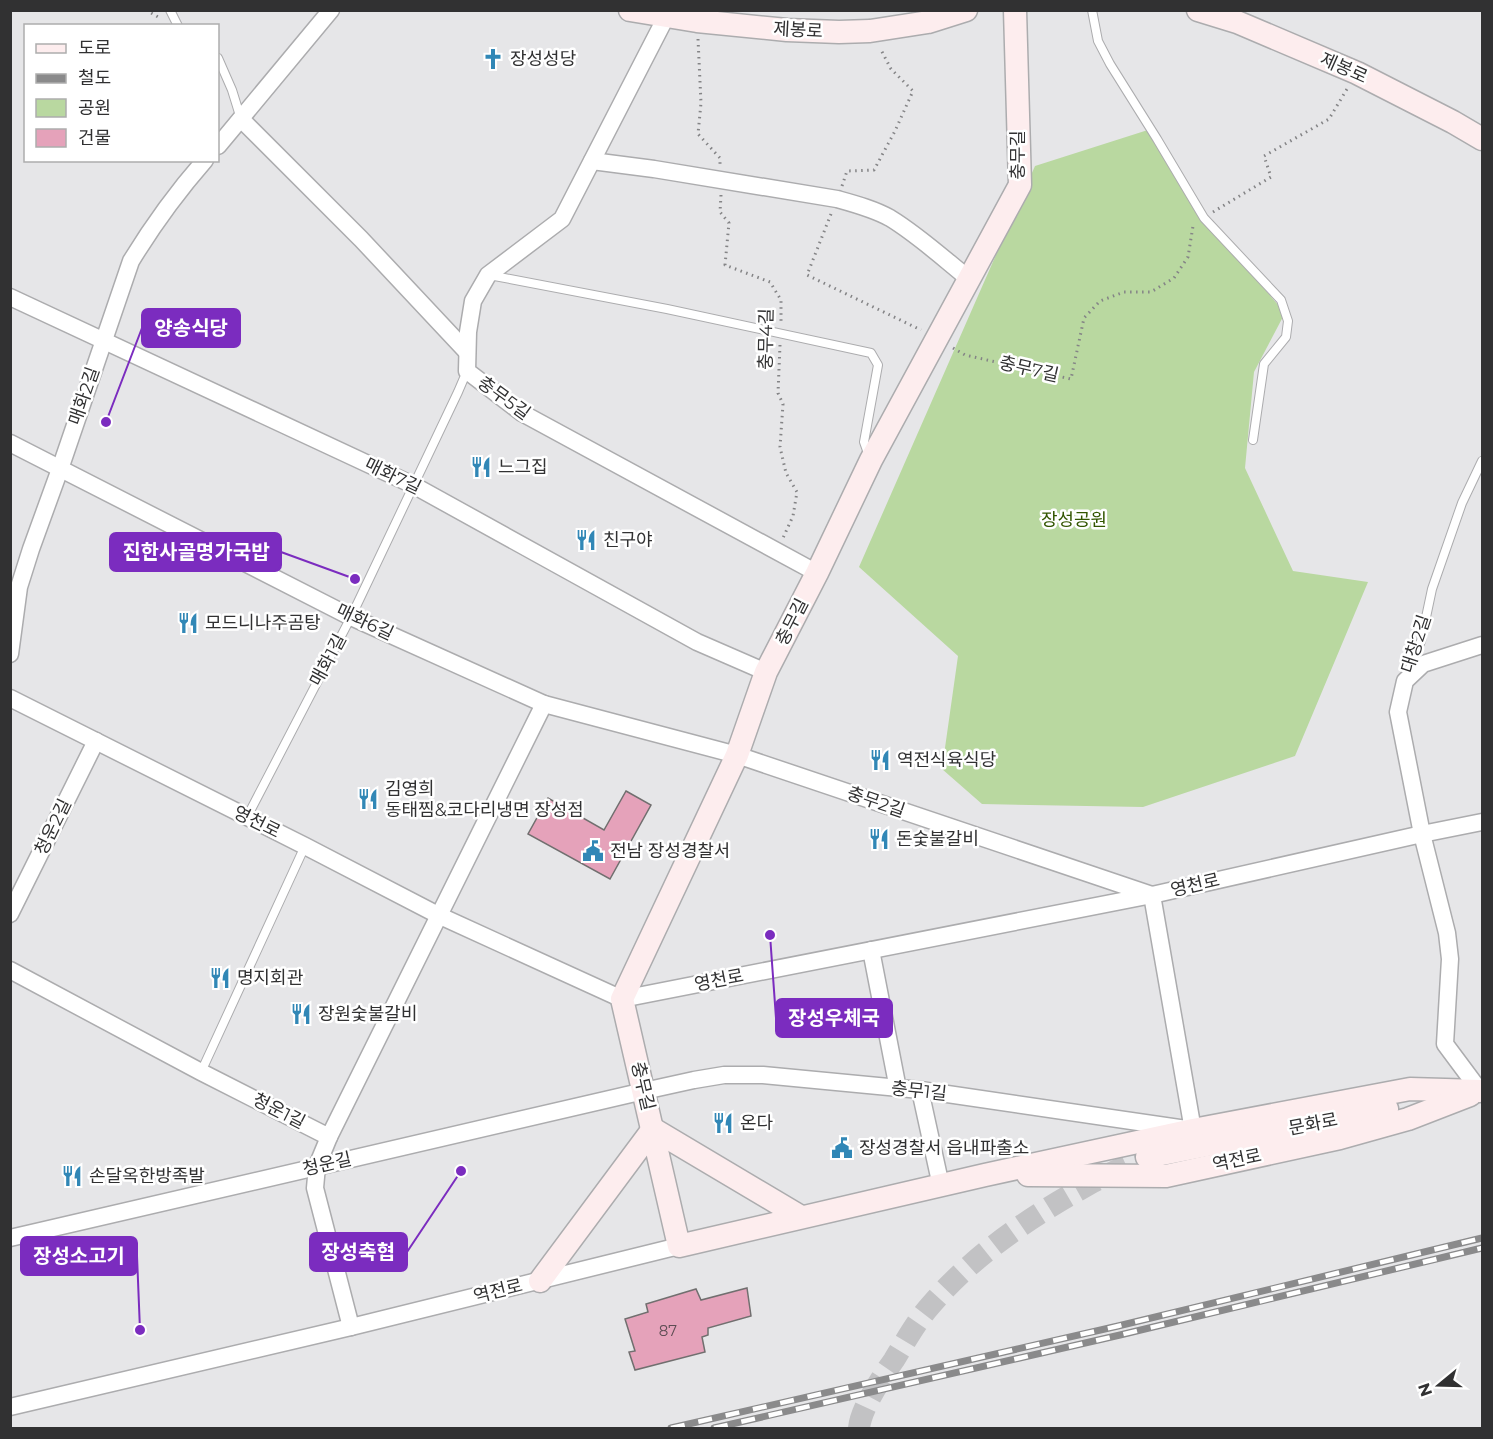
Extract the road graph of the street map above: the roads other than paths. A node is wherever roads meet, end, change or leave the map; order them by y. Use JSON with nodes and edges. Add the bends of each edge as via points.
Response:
{"nodes":[{"id":1,"x":170,"y":10,"type":"edge"},
{"id":2,"x":331,"y":10,"type":"edge"},
{"id":3,"x":630,"y":10,"type":"edge"},
{"id":4,"x":966,"y":10,"type":"edge"},
{"id":5,"x":1015,"y":10,"type":"edge"},
{"id":6,"x":1092,"y":10,"type":"edge"},
{"id":7,"x":1198,"y":10,"type":"edge"},
{"id":8,"x":666,"y":17,"type":"junction"},
{"id":9,"x":177,"y":24,"type":"edge"},
{"id":10,"x":219,"y":60,"type":"edge"},
{"id":11,"x":241,"y":119,"type":"junction"},
{"id":12,"x":1482,"y":139,"type":"edge"},
{"id":13,"x":219,"y":145,"type":"edge"},
{"id":14,"x":592,"y":161,"type":"junction"},
{"id":15,"x":203,"y":162,"type":"edge"},
{"id":16,"x":488,"y":275,"type":"junction"},
{"id":17,"x":969,"y":279,"type":"junction"},
{"id":18,"x":10,"y":297,"type":"edge"},
{"id":19,"x":103,"y":340,"type":"junction"},
{"id":20,"x":467,"y":352,"type":"junction"},
{"id":21,"x":466,"y":371,"type":"junction"},
{"id":22,"x":1252,"y":440,"type":"dead end"},
{"id":23,"x":10,"y":443,"type":"edge"},
{"id":24,"x":871,"y":460,"type":"junction"},
{"id":25,"x":1482,"y":461,"type":"edge"},
{"id":26,"x":60,"y":469,"type":"junction"},
{"id":27,"x":413,"y":485,"type":"junction"},
{"id":28,"x":817,"y":573,"type":"junction"},
{"id":29,"x":351,"y":617,"type":"junction"},
{"id":30,"x":1482,"y":645,"type":"edge"},
{"id":31,"x":10,"y":654,"type":"edge"},
{"id":32,"x":766,"y":672,"type":"junction"},
{"id":33,"x":1405,"y":681,"type":"junction"},
{"id":34,"x":10,"y":698,"type":"edge"},
{"id":35,"x":544,"y":704,"type":"junction"},
{"id":36,"x":96,"y":741,"type":"junction"},
{"id":37,"x":737,"y":755,"type":"junction"},
{"id":38,"x":247,"y":817,"type":"junction"},
{"id":39,"x":1482,"y":822,"type":"edge"},
{"id":40,"x":1422,"y":834,"type":"junction"},
{"id":41,"x":305,"y":846,"type":"junction"},
{"id":42,"x":1152,"y":895,"type":"junction"},
{"id":43,"x":10,"y":914,"type":"edge"},
{"id":44,"x":438,"y":915,"type":"junction"},
{"id":45,"x":871,"y":950,"type":"junction"},
{"id":46,"x":10,"y":970,"type":"edge"},
{"id":47,"x":622,"y":999,"type":"junction"},
{"id":48,"x":201,"y":1072,"type":"junction"},
{"id":49,"x":898,"y":1089,"type":"junction"},
{"id":50,"x":920,"y":1090,"type":"junction"},
{"id":51,"x":644,"y":1091,"type":"junction"},
{"id":52,"x":1481,"y":1091,"type":"edge"},
{"id":53,"x":653,"y":1129,"type":"junction"},
{"id":54,"x":1193,"y":1130,"type":"junction"},
{"id":55,"x":328,"y":1137,"type":"junction"},
{"id":56,"x":1147,"y":1157,"type":"tunnel mouth"},
{"id":57,"x":317,"y":1166,"type":"junction"},
{"id":58,"x":985,"y":1175,"type":"junction"},
{"id":59,"x":941,"y":1186,"type":"junction"},
{"id":60,"x":801,"y":1217,"type":"junction"},
{"id":61,"x":10,"y":1238,"type":"edge"},
{"id":62,"x":679,"y":1246,"type":"junction"},
{"id":63,"x":540,"y":1281,"type":"junction"},
{"id":64,"x":351,"y":1327,"type":"junction"},
{"id":65,"x":10,"y":1407,"type":"edge"}],
"edges":[{"from":1,"to":9,"type":"lane"},
{"from":2,"to":11,"type":"street"},
{"from":3,"to":8,"type":"street","name":"제봉로"},
{"from":4,"to":8,"type":"street","name":"제봉로","via":[[928,22],[839,32]]},
{"from":5,"to":17,"type":"street","name":"충무길","via":[[1020,185]]},
{"from":6,"to":22,"type":"lane","via":[[1098,41],[1110,64],[1204,218],[1281,300],[1288,321],[1286,337],[1264,363]]},
{"from":7,"to":12,"type":"street","name":"제봉로","via":[[1237,22],[1357,73]]},
{"from":8,"to":14,"type":"street","name":"충무5길"},
{"from":10,"to":11,"type":"lane"},
{"from":11,"to":13,"type":"street"},
{"from":11,"to":20,"type":"street"},
{"from":14,"to":16,"type":"street","name":"충무5길","via":[[562,219]]},
{"from":14,"to":17,"type":"street","via":[[861,206],[889,218]]},
{"from":15,"to":19,"type":"street","name":"매화2길","via":[[147,233],[131,261]]},
{"from":16,"to":20,"type":"street","name":"충무5길","via":[[473,301]]},
{"from":16,"to":24,"type":"lane","via":[[871,353],[878,365],[864,442]]},
{"from":17,"to":24,"type":"street","name":"충무길"},
{"from":18,"to":19,"type":"street","name":"매화7길"},
{"from":19,"to":26,"type":"street","name":"매화2길"},
{"from":19,"to":27,"type":"street","name":"매화7길"},
{"from":20,"to":21,"type":"street","name":"충무5길"},
{"from":21,"to":27,"type":"lane","name":"매화1길"},
{"from":21,"to":28,"type":"street","name":"충무5길","via":[[522,414]]},
{"from":23,"to":26,"type":"street","name":"매화6길"},
{"from":24,"to":28,"type":"street","name":"충무길"},
{"from":25,"to":33,"type":"lane","name":"대창2길","via":[[1462,503],[1432,589],[1421,641]]},
{"from":26,"to":29,"type":"street","name":"매화6길"},
{"from":26,"to":31,"type":"street","name":"매화2길","via":[[19,587]]},
{"from":27,"to":29,"type":"lane","name":"매화1길"},
{"from":27,"to":32,"type":"street","name":"매화7길","via":[[697,642]]},
{"from":28,"to":32,"type":"street","name":"충무길"},
{"from":29,"to":35,"type":"street","name":"매화6길"},
{"from":29,"to":38,"type":"lane","name":"매화1길"},
{"from":30,"to":33,"type":"street","via":[[1423,664]]},
{"from":32,"to":37,"type":"street","name":"충무길"},
{"from":33,"to":40,"type":"street","name":"대창2길","via":[[1398,711]]},
{"from":34,"to":36,"type":"street","name":"영천로"},
{"from":35,"to":37,"type":"street","name":"매화6길"},
{"from":35,"to":44,"type":"street"},
{"from":36,"to":38,"type":"street","name":"영천로"},
{"from":36,"to":43,"type":"street","name":"청운2길"},
{"from":37,"to":42,"type":"street","name":"충무2길"},
{"from":37,"to":47,"type":"street","name":"충무길"},
{"from":38,"to":41,"type":"street","name":"영천로"},
{"from":39,"to":40,"type":"street","name":"영천로"},
{"from":40,"to":42,"type":"street","name":"영천로"},
{"from":40,"to":52,"type":"street","name":"대창2길","via":[[1450,959],[1445,1044]]},
{"from":41,"to":44,"type":"street","name":"영천로"},
{"from":41,"to":48,"type":"lane"},
{"from":42,"to":45,"type":"street","name":"영천로"},
{"from":42,"to":54,"type":"street"},
{"from":44,"to":47,"type":"street","name":"영천로"},
{"from":44,"to":55,"type":"street"},
{"from":45,"to":47,"type":"street","name":"영천로"},
{"from":45,"to":49,"type":"street"},
{"from":46,"to":48,"type":"street","name":"청운1길"},
{"from":47,"to":51,"type":"street","name":"충무길"},
{"from":48,"to":55,"type":"street","name":"청운1길"},
{"from":49,"to":50,"type":"street","name":"충무1길"},
{"from":49,"to":51,"type":"street","name":"충무1길","via":[[724,1075]]},
{"from":50,"to":54,"type":"street","name":"충무1길"},
{"from":50,"to":59,"type":"street"},
{"from":51,"to":53,"type":"street","name":"충무길"},
{"from":51,"to":57,"type":"street","name":"청운길"},
{"from":52,"to":54,"type":"street","name":"역전로","via":[[1410,1089]]},
{"from":52,"to":56,"type":"street","name":"문화로"},
{"from":52,"to":58,"type":"street","name":"역전로","via":[[1374,1129],[1166,1176]]},
{"from":53,"to":60,"type":"street"},
{"from":53,"to":62,"type":"street","name":"충무길"},
{"from":53,"to":63,"type":"street"},
{"from":54,"to":58,"type":"street","name":"역전로"},
{"from":55,"to":57,"type":"street"},
{"from":57,"to":61,"type":"street","name":"청운길"},
{"from":57,"to":64,"type":"street","via":[[315,1188]]},
{"from":58,"to":59,"type":"street","name":"역전로"},
{"from":59,"to":60,"type":"street","name":"역전로"},
{"from":60,"to":62,"type":"street","name":"역전로"},
{"from":62,"to":63,"type":"street","name":"역전로"},
{"from":63,"to":64,"type":"street","name":"역전로"},
{"from":64,"to":65,"type":"street","name":"역전로"}]}
